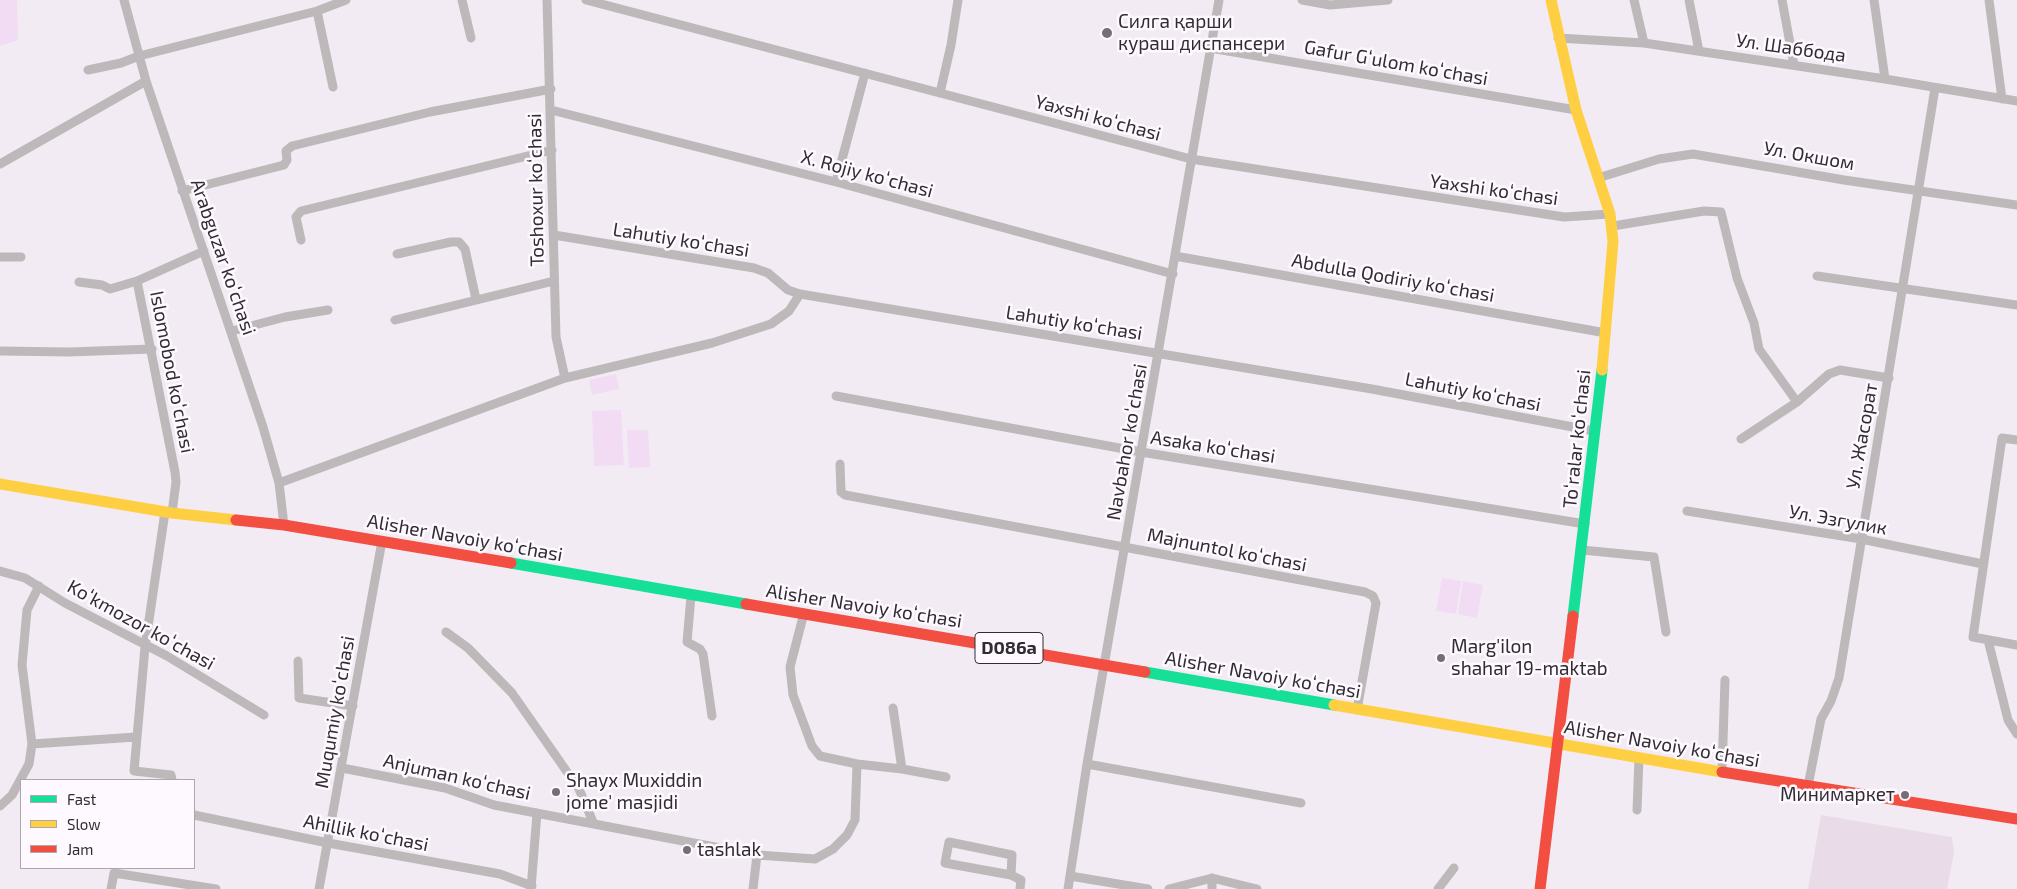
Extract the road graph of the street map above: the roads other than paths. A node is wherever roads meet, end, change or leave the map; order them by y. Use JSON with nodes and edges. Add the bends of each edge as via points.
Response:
{"nodes":[{"id":1,"x":124,"y":0,"type":"edge"},
{"id":2,"x":346,"y":0,"type":"edge"},
{"id":3,"x":462,"y":0,"type":"edge"},
{"id":4,"x":548,"y":0,"type":"edge"},
{"id":5,"x":586,"y":0,"type":"edge"},
{"id":6,"x":958,"y":0,"type":"edge"},
{"id":7,"x":1219,"y":0,"type":"edge"},
{"id":8,"x":1302,"y":0,"type":"edge"},
{"id":9,"x":1388,"y":0,"type":"edge"},
{"id":10,"x":1551,"y":0,"type":"edge"},
{"id":11,"x":1634,"y":0,"type":"edge"},
{"id":12,"x":1689,"y":0,"type":"edge"},
{"id":13,"x":1782,"y":0,"type":"edge"},
{"id":14,"x":1874,"y":0,"type":"edge"},
{"id":15,"x":1989,"y":0,"type":"edge"},
{"id":16,"x":317,"y":11,"type":"junction"},
{"id":17,"x":471,"y":38,"type":"dead end"},
{"id":18,"x":1558,"y":38,"type":"junction"},
{"id":19,"x":1644,"y":44,"type":"junction"},
{"id":20,"x":1210,"y":48,"type":"junction"},
{"id":21,"x":1699,"y":51,"type":"junction"},
{"id":22,"x":139,"y":56,"type":"junction"},
{"id":23,"x":1794,"y":65,"type":"junction"},
{"id":24,"x":88,"y":70,"type":"dead end"},
{"id":25,"x":865,"y":73,"type":"junction"},
{"id":26,"x":1885,"y":79,"type":"junction"},
{"id":27,"x":146,"y":81,"type":"junction"},
{"id":28,"x":333,"y":87,"type":"dead end"},
{"id":29,"x":1936,"y":88,"type":"junction"},
{"id":30,"x":551,"y":89,"type":"junction"},
{"id":31,"x":940,"y":92,"type":"junction"},
{"id":32,"x":2002,"y":99,"type":"junction"},
{"id":33,"x":2017,"y":101,"type":"edge"},
{"id":34,"x":551,"y":110,"type":"junction"},
{"id":35,"x":1576,"y":110,"type":"junction"},
{"id":36,"x":552,"y":150,"type":"junction"},
{"id":37,"x":1190,"y":159,"type":"junction"},
{"id":38,"x":0,"y":164,"type":"edge"},
{"id":39,"x":1598,"y":178,"type":"junction"},
{"id":40,"x":836,"y":182,"type":"junction"},
{"id":41,"x":1919,"y":190,"type":"junction"},
{"id":42,"x":182,"y":191,"type":"junction"},
{"id":43,"x":2017,"y":205,"type":"edge"},
{"id":44,"x":1611,"y":220,"type":"junction"},
{"id":45,"x":554,"y":235,"type":"junction"},
{"id":46,"x":301,"y":240,"type":"dead end"},
{"id":47,"x":204,"y":251,"type":"junction"},
{"id":48,"x":397,"y":254,"type":"dead end"},
{"id":49,"x":1175,"y":256,"type":"junction"},
{"id":50,"x":0,"y":257,"type":"edge"},
{"id":51,"x":21,"y":257,"type":"dead end"},
{"id":52,"x":1173,"y":274,"type":"junction"},
{"id":53,"x":1817,"y":276,"type":"dead end"},
{"id":54,"x":137,"y":281,"type":"junction"},
{"id":55,"x":554,"y":281,"type":"junction"},
{"id":56,"x":79,"y":282,"type":"dead end"},
{"id":57,"x":1903,"y":289,"type":"junction"},
{"id":58,"x":800,"y":294,"type":"junction"},
{"id":59,"x":476,"y":299,"type":"junction"},
{"id":60,"x":2017,"y":305,"type":"edge"},
{"id":61,"x":328,"y":310,"type":"dead end"},
{"id":62,"x":395,"y":320,"type":"dead end"},
{"id":63,"x":232,"y":332,"type":"junction"},
{"id":64,"x":1606,"y":333,"type":"junction"},
{"id":65,"x":152,"y":349,"type":"junction"},
{"id":66,"x":0,"y":351,"type":"edge"},
{"id":67,"x":1159,"y":354,"type":"junction"},
{"id":68,"x":565,"y":378,"type":"junction"},
{"id":69,"x":1888,"y":378,"type":"junction"},
{"id":70,"x":836,"y":396,"type":"dead end"},
{"id":71,"x":1797,"y":402,"type":"junction"},
{"id":72,"x":1594,"y":431,"type":"junction"},
{"id":73,"x":1741,"y":439,"type":"dead end"},
{"id":74,"x":2017,"y":440,"type":"edge"},
{"id":75,"x":1141,"y":452,"type":"junction"},
{"id":76,"x":840,"y":464,"type":"dead end"},
{"id":77,"x":279,"y":483,"type":"junction"},
{"id":78,"x":0,"y":484,"type":"edge"},
{"id":79,"x":1687,"y":512,"type":"dead end"},
{"id":80,"x":169,"y":513,"type":"junction"},
{"id":81,"x":1585,"y":524,"type":"junction"},
{"id":82,"x":284,"y":525,"type":"junction"},
{"id":83,"x":1861,"y":539,"type":"junction"},
{"id":84,"x":382,"y":541,"type":"junction"},
{"id":85,"x":1124,"y":547,"type":"junction"},
{"id":86,"x":1582,"y":550,"type":"junction"},
{"id":87,"x":1983,"y":564,"type":"junction"},
{"id":88,"x":0,"y":572,"type":"edge"},
{"id":89,"x":39,"y":586,"type":"junction"},
{"id":90,"x":691,"y":596,"type":"junction"},
{"id":91,"x":804,"y":613,"type":"junction"},
{"id":92,"x":446,"y":632,"type":"dead end"},
{"id":93,"x":1666,"y":632,"type":"dead end"},
{"id":94,"x":1988,"y":640,"type":"junction"},
{"id":95,"x":2017,"y":645,"type":"edge"},
{"id":96,"x":145,"y":646,"type":"junction"},
{"id":97,"x":298,"y":661,"type":"dead end"},
{"id":98,"x":1105,"y":665,"type":"junction"},
{"id":99,"x":1725,"y":680,"type":"dead end"},
{"id":100,"x":353,"y":706,"type":"junction"},
{"id":101,"x":892,"y":708,"type":"dead end"},
{"id":102,"x":1357,"y":710,"type":"junction"},
{"id":103,"x":264,"y":715,"type":"dead end"},
{"id":104,"x":712,"y":716,"type":"dead end"},
{"id":105,"x":2017,"y":734,"type":"edge"},
{"id":106,"x":136,"y":737,"type":"junction"},
{"id":107,"x":1558,"y":743,"type":"junction"},
{"id":108,"x":32,"y":744,"type":"junction"},
{"id":109,"x":1639,"y":758,"type":"junction"},
{"id":110,"x":857,"y":764,"type":"junction"},
{"id":111,"x":1087,"y":764,"type":"junction"},
{"id":112,"x":342,"y":768,"type":"junction"},
{"id":113,"x":902,"y":769,"type":"junction"},
{"id":114,"x":1722,"y":772,"type":"junction"},
{"id":115,"x":946,"y":777,"type":"dead end"},
{"id":116,"x":22,"y":779,"type":"edge"},
{"id":117,"x":172,"y":779,"type":"edge"},
{"id":118,"x":20,"y":782,"type":"edge"},
{"id":119,"x":1808,"y":786,"type":"junction"},
{"id":120,"x":1301,"y":803,"type":"dead end"},
{"id":121,"x":0,"y":806,"type":"edge"},
{"id":122,"x":1637,"y":810,"type":"dead end"},
{"id":123,"x":537,"y":813,"type":"junction"},
{"id":124,"x":195,"y":815,"type":"edge"},
{"id":125,"x":2017,"y":819,"type":"edge"},
{"id":126,"x":593,"y":822,"type":"junction"},
{"id":127,"x":328,"y":843,"type":"junction"},
{"id":128,"x":757,"y":855,"type":"junction"},
{"id":129,"x":1454,"y":868,"type":"dead end"},
{"id":130,"x":1011,"y":875,"type":"junction"},
{"id":131,"x":1070,"y":876,"type":"junction"},
{"id":132,"x":1212,"y":878,"type":"junction"},
{"id":133,"x":531,"y":887,"type":"edge"},
{"id":134,"x":111,"y":889,"type":"edge"},
{"id":135,"x":216,"y":889,"type":"edge"},
{"id":136,"x":319,"y":889,"type":"edge"},
{"id":137,"x":753,"y":889,"type":"edge"},
{"id":138,"x":1020,"y":889,"type":"edge"},
{"id":139,"x":1068,"y":889,"type":"edge"},
{"id":140,"x":1148,"y":889,"type":"edge"},
{"id":141,"x":1169,"y":889,"type":"edge"},
{"id":142,"x":1212,"y":889,"type":"edge"},
{"id":143,"x":1257,"y":889,"type":"edge"},
{"id":144,"x":1438,"y":889,"type":"edge"},
{"id":145,"x":1540,"y":889,"type":"edge"}],
"edges":[{"from":1,"to":22,"type":"street","name":"Arabguzar koʻchasi"},
{"from":2,"to":16,"type":"street"},
{"from":3,"to":17,"type":"street"},
{"from":4,"to":30,"type":"street","name":"Toshoxur koʻchasi"},
{"from":5,"to":25,"type":"street","name":"Yaxshi koʻchasi"},
{"from":6,"to":31,"type":"street"},
{"from":7,"to":20,"type":"street","name":"Navbahor koʻchasi"},
{"from":8,"to":9,"type":"street","via":[[1330,5]]},
{"from":10,"to":18,"type":"main road","name":"Toʻralar koʻchasi"},
{"from":11,"to":19,"type":"street"},
{"from":12,"to":21,"type":"street"},
{"from":13,"to":23,"type":"street"},
{"from":14,"to":26,"type":"street"},
{"from":15,"to":32,"type":"street"},
{"from":16,"to":22,"type":"street"},
{"from":16,"to":28,"type":"street"},
{"from":18,"to":19,"type":"street","name":"Ул. Шаббода"},
{"from":18,"to":35,"type":"main road","name":"Toʻralar koʻchasi"},
{"from":19,"to":21,"type":"street","name":"Ул. Шаббода"},
{"from":20,"to":35,"type":"street","name":"Gafur Gʻulom koʻchasi"},
{"from":20,"to":37,"type":"street","name":"Navbahor koʻchasi"},
{"from":21,"to":23,"type":"street","name":"Ул. Шаббода"},
{"from":22,"to":24,"type":"street"},
{"from":22,"to":27,"type":"street","name":"Arabguzar koʻchasi"},
{"from":23,"to":26,"type":"street","name":"Ул. Шаббода"},
{"from":25,"to":31,"type":"street","name":"Yaxshi koʻchasi"},
{"from":25,"to":40,"type":"street"},
{"from":26,"to":29,"type":"street","name":"Ул. Шаббода"},
{"from":27,"to":38,"type":"street"},
{"from":27,"to":42,"type":"street","name":"Arabguzar koʻchasi"},
{"from":29,"to":32,"type":"street","name":"Ул. Шаббода"},
{"from":29,"to":41,"type":"street","name":"Ул. Жасорат"},
{"from":30,"to":34,"type":"street","name":"Toshoxur koʻchasi"},
{"from":30,"to":42,"type":"street","via":[[430,112],[292,146],[286,151],[284,165]]},
{"from":31,"to":37,"type":"street","name":"Yaxshi koʻchasi"},
{"from":32,"to":33,"type":"street","name":"Ул. Шаббода"},
{"from":34,"to":36,"type":"street","name":"Toshoxur koʻchasi"},
{"from":34,"to":40,"type":"street","name":"X. Rojiy koʻchasi"},
{"from":35,"to":39,"type":"main road","name":"Toʻralar koʻchasi"},
{"from":36,"to":45,"type":"street","name":"Toshoxur koʻchasi"},
{"from":36,"to":46,"type":"street","via":[[301,211],[296,217]]},
{"from":37,"to":44,"type":"street","name":"Yaxshi koʻchasi","via":[[1564,217]]},
{"from":37,"to":49,"type":"street","name":"Navbahor koʻchasi"},
{"from":39,"to":41,"type":"street","name":"Ул. Окшом","via":[[1659,158],[1693,154]]},
{"from":39,"to":44,"type":"main road","name":"Toʻralar koʻchasi"},
{"from":40,"to":52,"type":"street","name":"X. Rojiy koʻchasi"},
{"from":41,"to":43,"type":"street","name":"Ул. Окшом"},
{"from":41,"to":57,"type":"street","name":"Ул. Жасорат"},
{"from":42,"to":47,"type":"street","name":"Arabguzar koʻchasi"},
{"from":44,"to":64,"type":"main road","name":"Toʻralar koʻchasi"},
{"from":44,"to":71,"type":"street","name":"Yaxshi koʻchasi","via":[[1721,212],[1759,349]]},
{"from":45,"to":55,"type":"street","name":"Toshoxur koʻchasi"},
{"from":45,"to":58,"type":"street","name":"Lahutiy koʻchasi","via":[[754,268],[768,273],[788,290]]},
{"from":47,"to":54,"type":"street","name":"Islomobod koʻchasi"},
{"from":47,"to":63,"type":"street","name":"Arabguzar koʻchasi"},
{"from":48,"to":59,"type":"street","via":[[459,242],[465,249]]},
{"from":49,"to":52,"type":"street","name":"Navbahor koʻchasi"},
{"from":49,"to":64,"type":"street","name":"Abdulla Qodiriy koʻchasi"},
{"from":50,"to":51,"type":"street"},
{"from":52,"to":67,"type":"street","name":"Navbahor koʻchasi"},
{"from":53,"to":57,"type":"street"},
{"from":54,"to":56,"type":"street","via":[[110,289]]},
{"from":54,"to":65,"type":"street","name":"Islomobod koʻchasi"},
{"from":55,"to":59,"type":"street"},
{"from":55,"to":68,"type":"street","name":"Toshoxur koʻchasi","via":[[556,337]]},
{"from":57,"to":60,"type":"street"},
{"from":57,"to":69,"type":"street","name":"Ул. Жасорат"},
{"from":58,"to":67,"type":"street","name":"Lahutiy koʻchasi"},
{"from":58,"to":68,"type":"street","via":[[790,311],[770,324],[712,343]]},
{"from":59,"to":62,"type":"street"},
{"from":61,"to":63,"type":"street","via":[[292,315]]},
{"from":63,"to":77,"type":"street","name":"Arabguzar koʻchasi"},
{"from":64,"to":72,"type":"main road","name":"Toʻralar koʻchasi"},
{"from":65,"to":66,"type":"street"},
{"from":65,"to":80,"type":"street","name":"Islomobod koʻchasi","via":[[175,472]]},
{"from":67,"to":72,"type":"street","name":"Lahutiy koʻchasi"},
{"from":67,"to":75,"type":"street","name":"Navbahor koʻchasi"},
{"from":68,"to":77,"type":"street"},
{"from":69,"to":71,"type":"street","via":[[1840,370],[1829,374]]},
{"from":69,"to":83,"type":"street","name":"Ул. Жасорат"},
{"from":70,"to":75,"type":"street","name":"Asaka koʻchasi"},
{"from":71,"to":73,"type":"street"},
{"from":72,"to":81,"type":"main road","name":"Toʻralar koʻchasi"},
{"from":74,"to":87,"type":"street","via":[[2002,438]]},
{"from":75,"to":81,"type":"street","name":"Asaka koʻchasi"},
{"from":75,"to":85,"type":"street","name":"Navbahor koʻchasi"},
{"from":76,"to":85,"type":"street","name":"Majnuntol koʻchasi","via":[[841,492],[845,495]]},
{"from":77,"to":82,"type":"street","name":"Arabguzar koʻchasi"},
{"from":78,"to":80,"type":"main road","name":"Alisher Navoiy koʻchasi","number":"D086a"},
{"from":79,"to":83,"type":"street","name":"Ул. Эзгулик"},
{"from":80,"to":82,"type":"main road","name":"Alisher Navoiy koʻchasi","number":"D086a"},
{"from":80,"to":96,"type":"street","name":"Islomobod koʻchasi"},
{"from":81,"to":86,"type":"main road","name":"Toʻralar koʻchasi"},
{"from":82,"to":84,"type":"main road","name":"Alisher Navoiy koʻchasi","number":"D086a"},
{"from":83,"to":87,"type":"street","name":"Ул. Эзгулик"},
{"from":83,"to":119,"type":"street","name":"Ул. Жасорат","via":[[1839,678],[1822,719]]},
{"from":84,"to":90,"type":"main road","name":"Alisher Navoiy koʻchasi","number":"D086a"},
{"from":84,"to":100,"type":"street","name":"Muqumiy koʻchasi"},
{"from":85,"to":98,"type":"street","name":"Navbahor koʻchasi"},
{"from":85,"to":102,"type":"street","name":"Majnuntol koʻchasi","via":[[1374,596],[1376,603]]},
{"from":86,"to":93,"type":"street","via":[[1654,557]]},
{"from":86,"to":107,"type":"main road","name":"Toʻralar koʻchasi"},
{"from":87,"to":94,"type":"street","via":[[1973,637]]},
{"from":88,"to":89,"type":"street","name":"Koʻkmozor koʻchasi","via":[[26,578]]},
{"from":89,"to":96,"type":"street","name":"Koʻkmozor koʻchasi"},
{"from":89,"to":108,"type":"street","via":[[26,610],[22,665]]},
{"from":90,"to":91,"type":"main road","name":"Alisher Navoiy koʻchasi","number":"D086a"},
{"from":90,"to":104,"type":"street","via":[[687,642],[703,654]]},
{"from":91,"to":98,"type":"main road","name":"Alisher Navoiy koʻchasi","number":"D086a"},
{"from":91,"to":110,"type":"street","via":[[790,667],[793,695],[812,746],[820,756]]},
{"from":92,"to":126,"type":"street","via":[[468,648],[512,693],[579,789]]},
{"from":94,"to":95,"type":"street"},
{"from":94,"to":105,"type":"street","via":[[2008,720]]},
{"from":96,"to":103,"type":"street","name":"Koʻkmozor koʻchasi"},
{"from":96,"to":106,"type":"street","name":"Islomobod koʻchasi"},
{"from":97,"to":100,"type":"street","via":[[300,698]]},
{"from":98,"to":102,"type":"main road","name":"Alisher Navoiy koʻchasi","number":"D086a"},
{"from":98,"to":111,"type":"street","name":"Navbahor koʻchasi"},
{"from":99,"to":114,"type":"street"},
{"from":100,"to":112,"type":"street","name":"Muqumiy koʻchasi"},
{"from":101,"to":113,"type":"street"},
{"from":102,"to":107,"type":"main road","name":"Alisher Navoiy koʻchasi","number":"D086a"},
{"from":106,"to":108,"type":"street"},
{"from":106,"to":117,"type":"street","name":"Islomobod koʻchasi","via":[[134,771],[171,775]]},
{"from":107,"to":109,"type":"main road","name":"Alisher Navoiy koʻchasi","number":"D086a"},
{"from":107,"to":145,"type":"main road","name":"Toʻralar koʻchasi"},
{"from":108,"to":116,"type":"street","via":[[29,764]]},
{"from":109,"to":114,"type":"main road","name":"Alisher Navoiy koʻchasi","number":"D086a"},
{"from":109,"to":122,"type":"street"},
{"from":110,"to":113,"type":"street"},
{"from":110,"to":128,"type":"street","name":"Anjuman koʻchasi","via":[[856,820],[833,848],[815,859]]},
{"from":111,"to":120,"type":"street"},
{"from":111,"to":131,"type":"street","name":"Navbahor koʻchasi"},
{"from":112,"to":123,"type":"street","name":"Anjuman koʻchasi","via":[[445,788],[494,805]]},
{"from":112,"to":127,"type":"street","name":"Muqumiy koʻchasi"},
{"from":113,"to":115,"type":"street"},
{"from":114,"to":119,"type":"main road","name":"Alisher Navoiy koʻchasi","number":"D086a"},
{"from":118,"to":121,"type":"street"},
{"from":119,"to":125,"type":"main road","name":"Alisher Navoiy koʻchasi","number":"D086a"},
{"from":123,"to":126,"type":"street","name":"Anjuman koʻchasi"},
{"from":123,"to":133,"type":"street"},
{"from":124,"to":127,"type":"street","name":"Ahillik koʻchasi"},
{"from":126,"to":128,"type":"street","name":"Anjuman koʻchasi"},
{"from":127,"to":133,"type":"street","name":"Ahillik koʻchasi","via":[[500,874]]},
{"from":127,"to":136,"type":"street","name":"Muqumiy koʻchasi"},
{"from":128,"to":137,"type":"street"},
{"from":129,"to":144,"type":"street"},
{"from":130,"to":130,"type":"street","via":[[945,863],[949,842],[1012,854]]},
{"from":130,"to":138,"type":"street","via":[[1021,880]]},
{"from":131,"to":139,"type":"street","name":"Navbahor koʻchasi"},
{"from":131,"to":140,"type":"street"},
{"from":132,"to":141,"type":"street"},
{"from":132,"to":142,"type":"street"},
{"from":132,"to":143,"type":"street"},
{"from":134,"to":135,"type":"street","via":[[114,873]]}]}
